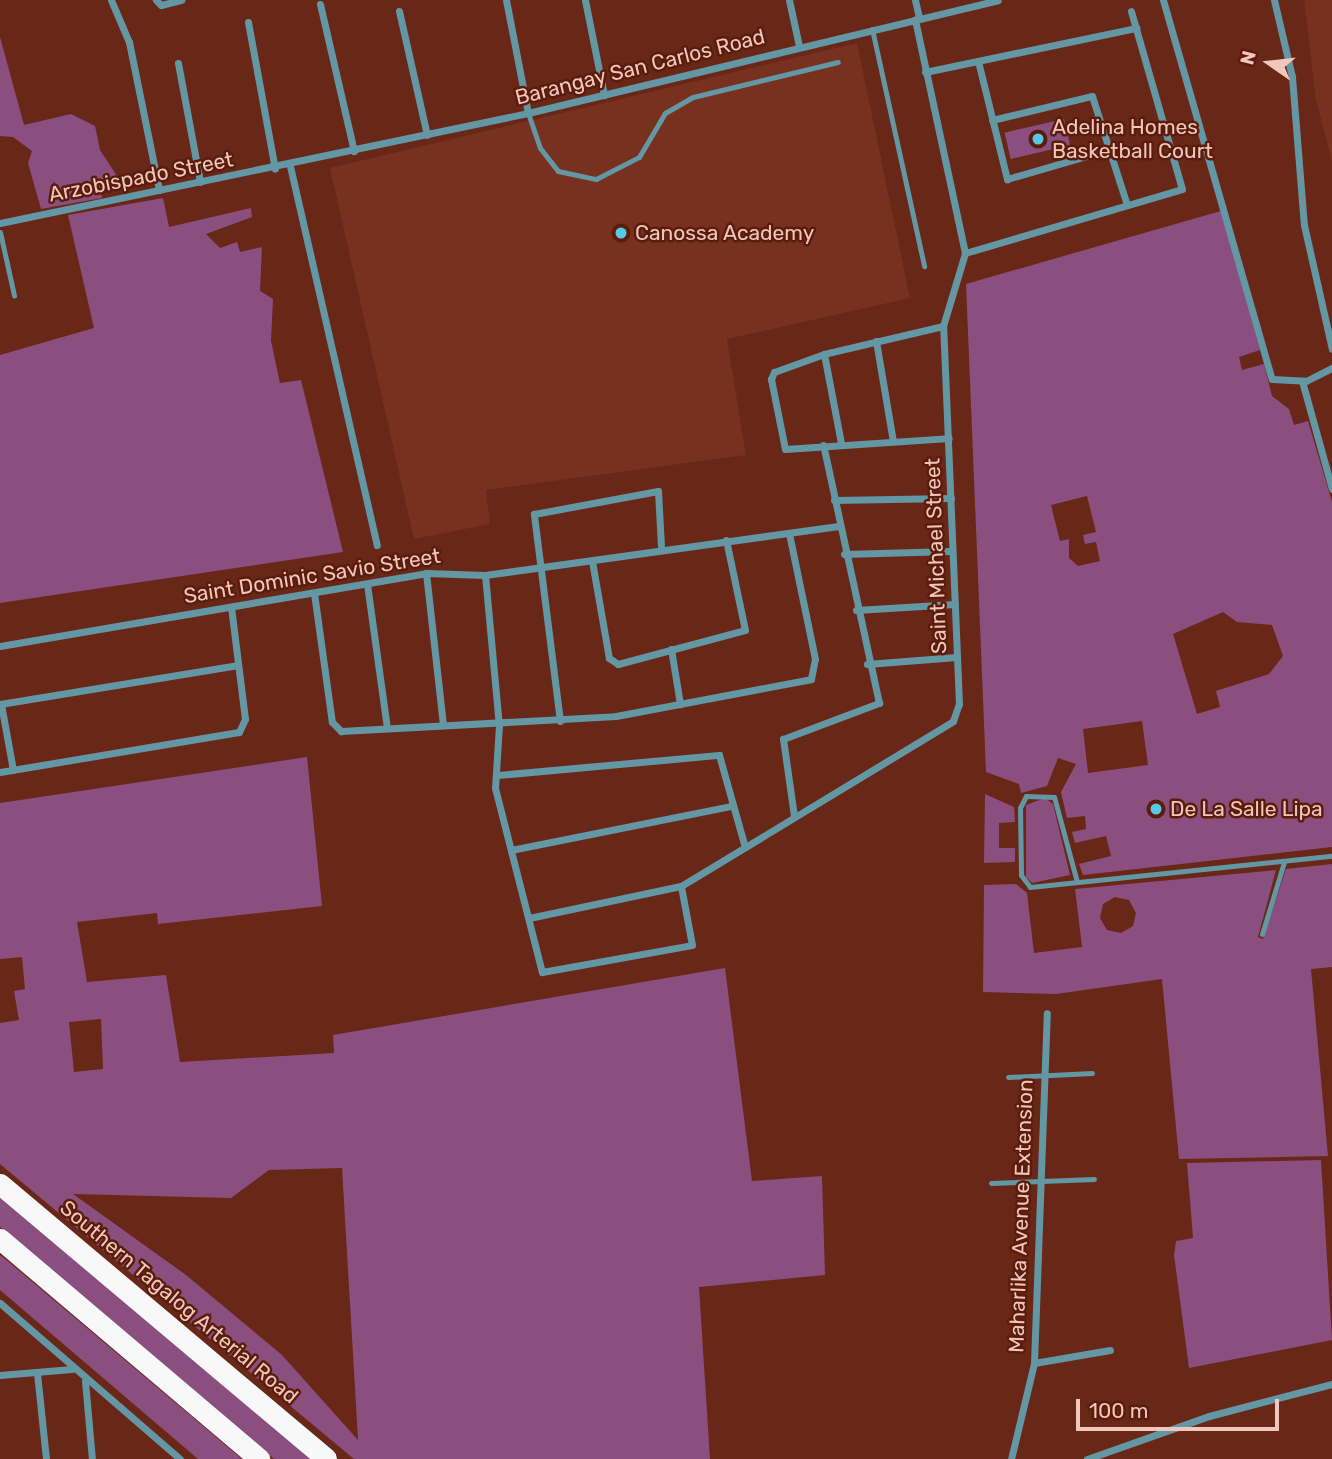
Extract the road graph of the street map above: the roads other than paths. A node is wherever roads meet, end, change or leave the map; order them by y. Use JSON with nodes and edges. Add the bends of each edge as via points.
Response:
{"nodes":[{"id":1,"x":111,"y":0,"type":"edge"},
{"id":2,"x":156,"y":0,"type":"edge"},
{"id":3,"x":181,"y":0,"type":"edge"},
{"id":4,"x":506,"y":0,"type":"edge"},
{"id":5,"x":585,"y":0,"type":"edge"},
{"id":6,"x":789,"y":0,"type":"edge"},
{"id":7,"x":915,"y":0,"type":"edge"},
{"id":8,"x":998,"y":0,"type":"edge"},
{"id":9,"x":1163,"y":0,"type":"edge"},
{"id":10,"x":1274,"y":0,"type":"edge"},
{"id":11,"x":320,"y":4,"type":"dead end"},
{"id":12,"x":399,"y":11,"type":"dead end"},
{"id":13,"x":1131,"y":11,"type":"dead end"},
{"id":14,"x":917,"y":18,"type":"junction"},
{"id":15,"x":248,"y":22,"type":"dead end"},
{"id":16,"x":1136,"y":28,"type":"junction"},
{"id":17,"x":872,"y":29,"type":"junction"},
{"id":18,"x":799,"y":46,"type":"junction"},
{"id":19,"x":978,"y":61,"type":"junction"},
{"id":20,"x":838,"y":62,"type":"dead end"},
{"id":21,"x":178,"y":63,"type":"dead end"},
{"id":22,"x":925,"y":72,"type":"junction"},
{"id":23,"x":604,"y":95,"type":"junction"},
{"id":24,"x":528,"y":113,"type":"junction"},
{"id":25,"x":992,"y":120,"type":"junction"},
{"id":26,"x":428,"y":135,"type":"junction"},
{"id":27,"x":1110,"y":149,"type":"junction"},
{"id":28,"x":354,"y":151,"type":"junction"},
{"id":29,"x":290,"y":166,"type":"junction"},
{"id":30,"x":275,"y":169,"type":"junction"},
{"id":31,"x":200,"y":183,"type":"junction"},
{"id":32,"x":159,"y":190,"type":"junction"},
{"id":33,"x":1127,"y":205,"type":"junction"},
{"id":34,"x":0,"y":223,"type":"edge"},
{"id":35,"x":0,"y":232,"type":"edge"},
{"id":36,"x":965,"y":253,"type":"junction"},
{"id":37,"x":924,"y":266,"type":"dead end"},
{"id":38,"x":13,"y":295,"type":"dead end"},
{"id":39,"x":943,"y":326,"type":"junction"},
{"id":40,"x":876,"y":341,"type":"junction"},
{"id":41,"x":1332,"y":349,"type":"edge"},
{"id":42,"x":824,"y":354,"type":"junction"},
{"id":43,"x":1332,"y":368,"type":"edge"},
{"id":44,"x":1302,"y":381,"type":"junction"},
{"id":45,"x":949,"y":438,"type":"junction"},
{"id":46,"x":892,"y":440,"type":"junction"},
{"id":47,"x":841,"y":443,"type":"junction"},
{"id":48,"x":823,"y":445,"type":"junction"},
{"id":49,"x":1332,"y":489,"type":"edge"},
{"id":50,"x":951,"y":498,"type":"junction"},
{"id":51,"x":834,"y":500,"type":"junction"},
{"id":52,"x":839,"y":526,"type":"junction"},
{"id":53,"x":789,"y":534,"type":"junction"},
{"id":54,"x":726,"y":540,"type":"junction"},
{"id":55,"x":377,"y":545,"type":"dead end"},
{"id":56,"x":662,"y":546,"type":"junction"},
{"id":57,"x":951,"y":551,"type":"junction"},
{"id":58,"x":844,"y":554,"type":"junction"},
{"id":59,"x":592,"y":561,"type":"junction"},
{"id":60,"x":539,"y":568,"type":"junction"},
{"id":61,"x":426,"y":573,"type":"junction"},
{"id":62,"x":485,"y":575,"type":"junction"},
{"id":63,"x":367,"y":584,"type":"junction"},
{"id":64,"x":314,"y":593,"type":"junction"},
{"id":65,"x":955,"y":604,"type":"junction"},
{"id":66,"x":230,"y":607,"type":"junction"},
{"id":67,"x":856,"y":610,"type":"junction"},
{"id":68,"x":0,"y":646,"type":"edge"},
{"id":69,"x":671,"y":649,"type":"junction"},
{"id":70,"x":957,"y":657,"type":"junction"},
{"id":71,"x":867,"y":664,"type":"junction"},
{"id":72,"x":237,"y":665,"type":"junction"},
{"id":73,"x":0,"y":704,"type":"edge"},
{"id":74,"x":680,"y":705,"type":"junction"},
{"id":75,"x":560,"y":721,"type":"junction"},
{"id":76,"x":499,"y":724,"type":"junction"},
{"id":77,"x":443,"y":725,"type":"junction"},
{"id":78,"x":387,"y":728,"type":"junction"},
{"id":79,"x":13,"y":770,"type":"junction"},
{"id":80,"x":0,"y":772,"type":"edge"},
{"id":81,"x":498,"y":775,"type":"junction"},
{"id":82,"x":732,"y":806,"type":"junction"},
{"id":83,"x":794,"y":816,"type":"junction"},
{"id":84,"x":744,"y":844,"type":"junction"},
{"id":85,"x":511,"y":850,"type":"junction"},
{"id":86,"x":1332,"y":856,"type":"edge"},
{"id":87,"x":1284,"y":862,"type":"junction"},
{"id":88,"x":1077,"y":882,"type":"junction"},
{"id":89,"x":681,"y":886,"type":"junction"},
{"id":90,"x":529,"y":918,"type":"junction"},
{"id":91,"x":1262,"y":934,"type":"dead end"},
{"id":92,"x":1047,"y":1013,"type":"dead end"},
{"id":93,"x":1092,"y":1073,"type":"dead end"},
{"id":94,"x":1008,"y":1077,"type":"dead end"},
{"id":95,"x":1043,"y":1078,"type":"junction"},
{"id":96,"x":1094,"y":1179,"type":"dead end"},
{"id":97,"x":1042,"y":1182,"type":"junction"},
{"id":98,"x":991,"y":1183,"type":"dead end"},
{"id":99,"x":0,"y":1184,"type":"edge"},
{"id":100,"x":0,"y":1239,"type":"edge"},
{"id":101,"x":0,"y":1303,"type":"edge"},
{"id":102,"x":1110,"y":1350,"type":"dead end"},
{"id":103,"x":1034,"y":1363,"type":"junction"},
{"id":104,"x":72,"y":1369,"type":"junction"},
{"id":105,"x":37,"y":1373,"type":"junction"},
{"id":106,"x":0,"y":1375,"type":"edge"},
{"id":107,"x":85,"y":1381,"type":"junction"},
{"id":108,"x":1332,"y":1384,"type":"edge"},
{"id":109,"x":46,"y":1459,"type":"edge"},
{"id":110,"x":92,"y":1459,"type":"edge"},
{"id":111,"x":180,"y":1459,"type":"edge"},
{"id":112,"x":259,"y":1459,"type":"edge"},
{"id":113,"x":326,"y":1459,"type":"edge"},
{"id":114,"x":1011,"y":1459,"type":"edge"},
{"id":115,"x":1087,"y":1459,"type":"edge"}],
"edges":[{"from":1,"to":32,"type":"street","via":[[129,42]]},
{"from":2,"to":3,"type":"street","via":[[161,5]]},
{"from":4,"to":24,"type":"street"},
{"from":5,"to":23,"type":"street"},
{"from":6,"to":18,"type":"street"},
{"from":7,"to":14,"type":"street","name":"Saint Michael Street"},
{"from":8,"to":14,"type":"street","name":"Barangay San Carlos Road"},
{"from":9,"to":44,"type":"street","via":[[1272,379]]},
{"from":10,"to":41,"type":"street","via":[[1292,77],[1304,225]]},
{"from":11,"to":28,"type":"street"},
{"from":12,"to":26,"type":"street"},
{"from":13,"to":16,"type":"street"},
{"from":14,"to":17,"type":"street","name":"Barangay San Carlos Road"},
{"from":14,"to":22,"type":"street","name":"Saint Michael Street"},
{"from":15,"to":30,"type":"street"},
{"from":16,"to":19,"type":"street"},
{"from":16,"to":33,"type":"street","via":[[1182,189]]},
{"from":17,"to":18,"type":"street","name":"Barangay San Carlos Road"},
{"from":17,"to":37,"type":"lane"},
{"from":18,"to":23,"type":"street","name":"Barangay San Carlos Road"},
{"from":19,"to":22,"type":"street"},
{"from":19,"to":25,"type":"street"},
{"from":20,"to":24,"type":"lane","via":[[693,97],[664,113],[639,157],[596,178],[558,171],[540,148]]},
{"from":21,"to":31,"type":"street"},
{"from":22,"to":36,"type":"street","name":"Saint Michael Street"},
{"from":23,"to":24,"type":"street","name":"Barangay San Carlos Road"},
{"from":24,"to":26,"type":"street","name":"Barangay San Carlos Road"},
{"from":25,"to":27,"type":"street","via":[[1091,95]]},
{"from":25,"to":27,"type":"street","via":[[1009,180]]},
{"from":26,"to":28,"type":"street","name":"Barangay San Carlos Road"},
{"from":27,"to":33,"type":"street"},
{"from":28,"to":29,"type":"street","name":"Barangay San Carlos Road"},
{"from":29,"to":30,"type":"street","name":"Arzobispado Street"},
{"from":29,"to":55,"type":"street"},
{"from":30,"to":31,"type":"street","name":"Arzobispado Street"},
{"from":31,"to":32,"type":"street","name":"Arzobispado Street"},
{"from":32,"to":34,"type":"street","name":"Arzobispado Street"},
{"from":33,"to":36,"type":"street"},
{"from":35,"to":38,"type":"lane"},
{"from":36,"to":39,"type":"street","name":"Saint Michael Street"},
{"from":39,"to":40,"type":"street"},
{"from":39,"to":45,"type":"street","name":"Saint Michael Street"},
{"from":40,"to":42,"type":"street"},
{"from":40,"to":46,"type":"street"},
{"from":42,"to":47,"type":"street"},
{"from":42,"to":48,"type":"street","via":[[774,372],[771,379],[785,449]]},
{"from":43,"to":44,"type":"street"},
{"from":44,"to":49,"type":"street"},
{"from":45,"to":46,"type":"street"},
{"from":45,"to":50,"type":"street","name":"Saint Michael Street"},
{"from":46,"to":47,"type":"street"},
{"from":47,"to":48,"type":"street"},
{"from":48,"to":51,"type":"street"},
{"from":50,"to":51,"type":"street"},
{"from":50,"to":57,"type":"street","name":"Saint Michael Street"},
{"from":51,"to":52,"type":"street"},
{"from":52,"to":53,"type":"street","name":"Saint Dominic Savio Street"},
{"from":52,"to":58,"type":"street"},
{"from":53,"to":54,"type":"street","name":"Saint Dominic Savio Street"},
{"from":53,"to":74,"type":"street","via":[[815,659],[811,679]]},
{"from":54,"to":56,"type":"street","name":"Saint Dominic Savio Street"},
{"from":54,"to":69,"type":"street","via":[[745,631]]},
{"from":56,"to":59,"type":"street","name":"Saint Dominic Savio Street"},
{"from":56,"to":60,"type":"street","via":[[662,498],[654,490],[535,512]]},
{"from":57,"to":58,"type":"street"},
{"from":57,"to":65,"type":"street","name":"Saint Michael Street"},
{"from":58,"to":67,"type":"street"},
{"from":59,"to":60,"type":"street","name":"Saint Dominic Savio Street"},
{"from":59,"to":69,"type":"street","via":[[609,658],[618,664]]},
{"from":60,"to":62,"type":"street","name":"Saint Dominic Savio Street"},
{"from":60,"to":75,"type":"street"},
{"from":61,"to":62,"type":"street","name":"Saint Dominic Savio Street"},
{"from":61,"to":63,"type":"street","name":"Saint Dominic Savio Street"},
{"from":61,"to":77,"type":"street"},
{"from":62,"to":76,"type":"street"},
{"from":63,"to":64,"type":"street","name":"Saint Dominic Savio Street"},
{"from":63,"to":78,"type":"street"},
{"from":64,"to":66,"type":"street","name":"Saint Dominic Savio Street"},
{"from":64,"to":78,"type":"street","via":[[334,726],[341,731]]},
{"from":65,"to":67,"type":"street"},
{"from":65,"to":70,"type":"street","name":"Saint Michael Street"},
{"from":66,"to":68,"type":"street","name":"Saint Dominic Savio Street"},
{"from":66,"to":72,"type":"street"},
{"from":67,"to":71,"type":"street"},
{"from":69,"to":74,"type":"street"},
{"from":70,"to":71,"type":"street"},
{"from":70,"to":83,"type":"street","name":"Saint Michael Street","via":[[953,722]]},
{"from":71,"to":83,"type":"street","via":[[876,709],[782,740]]},
{"from":72,"to":73,"type":"street"},
{"from":72,"to":79,"type":"street","via":[[245,719],[235,734]]},
{"from":73,"to":79,"type":"street"},
{"from":74,"to":75,"type":"street"},
{"from":75,"to":76,"type":"street"},
{"from":76,"to":77,"type":"street"},
{"from":76,"to":81,"type":"street"},
{"from":77,"to":78,"type":"street"},
{"from":79,"to":80,"type":"street"},
{"from":81,"to":82,"type":"street","via":[[719,755],[727,765]]},
{"from":81,"to":85,"type":"street"},
{"from":82,"to":84,"type":"street"},
{"from":82,"to":85,"type":"street"},
{"from":83,"to":84,"type":"street","name":"Saint Michael Street"},
{"from":84,"to":89,"type":"street","name":"Saint Michael Street"},
{"from":85,"to":90,"type":"street"},
{"from":86,"to":87,"type":"lane"},
{"from":87,"to":88,"type":"lane"},
{"from":87,"to":91,"type":"lane"},
{"from":88,"to":88,"type":"lane","via":[[1033,888],[1023,883],[1020,808],[1026,796],[1046,793],[1058,802]]},
{"from":89,"to":90,"type":"street"},
{"from":89,"to":90,"type":"street","via":[[692,945],[542,972]]},
{"from":92,"to":95,"type":"street","name":"Maharlika Avenue Extension"},
{"from":93,"to":95,"type":"lane"},
{"from":94,"to":95,"type":"lane"},
{"from":95,"to":97,"type":"street","name":"Maharlika Avenue Extension"},
{"from":96,"to":97,"type":"lane"},
{"from":97,"to":98,"type":"lane"},
{"from":97,"to":103,"type":"street","name":"Maharlika Avenue Extension"},
{"from":99,"to":113,"type":"highway","name":"Southern Tagalog Arterial Road"},
{"from":100,"to":112,"type":"highway"},
{"from":101,"to":104,"type":"street"},
{"from":102,"to":103,"type":"street"},
{"from":103,"to":114,"type":"street","name":"Maharlika Avenue Extension"},
{"from":104,"to":105,"type":"street"},
{"from":104,"to":107,"type":"street"},
{"from":105,"to":106,"type":"street"},
{"from":105,"to":109,"type":"street"},
{"from":107,"to":110,"type":"street"},
{"from":107,"to":111,"type":"street"},
{"from":108,"to":115,"type":"street","via":[[1209,1416]]}]}
